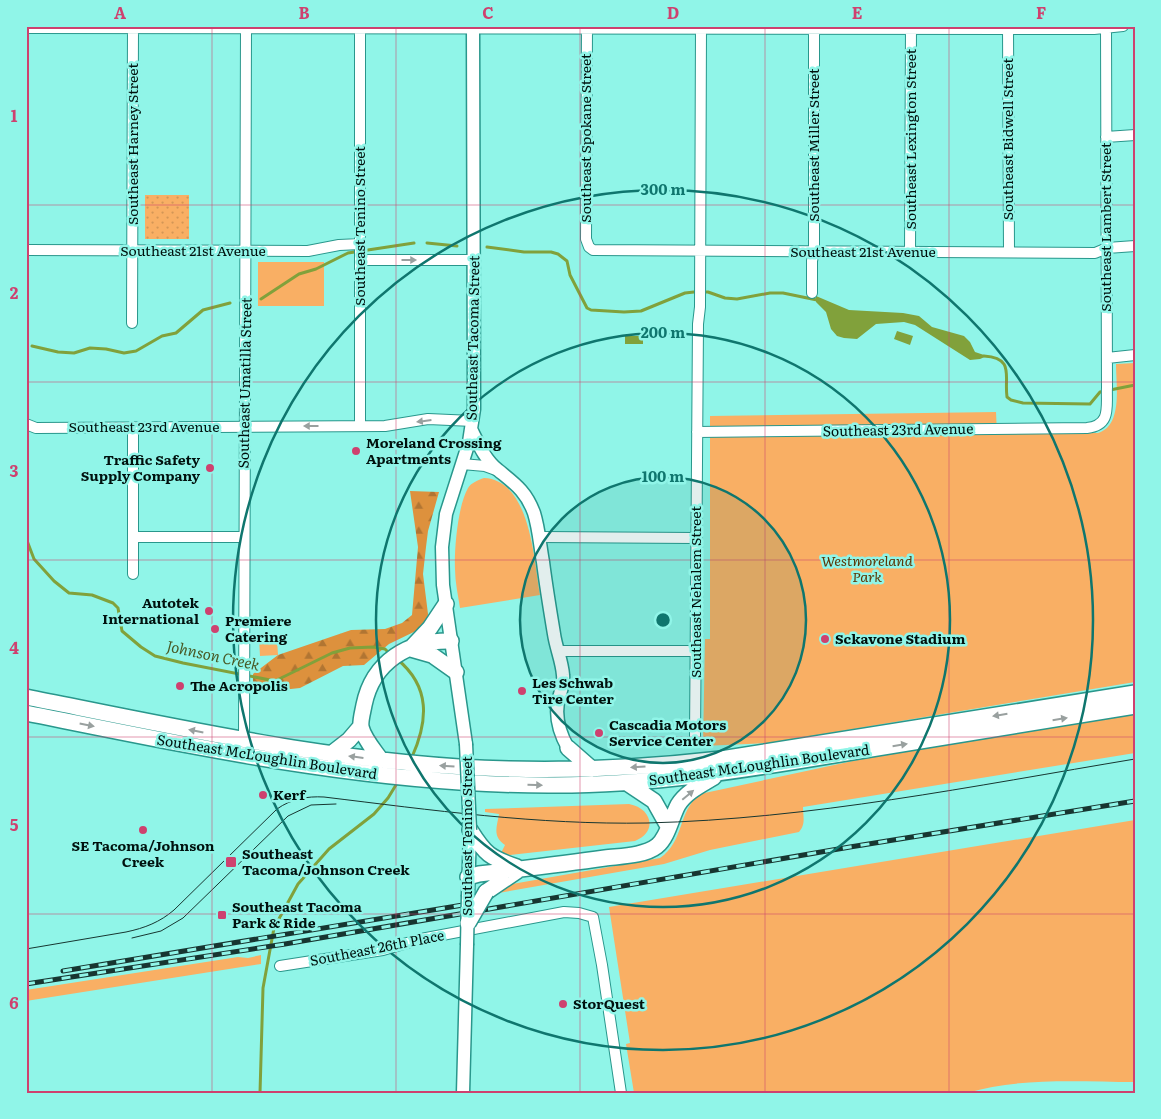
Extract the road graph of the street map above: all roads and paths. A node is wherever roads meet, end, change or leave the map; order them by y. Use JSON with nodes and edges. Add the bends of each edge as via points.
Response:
{"nodes":[{"id":1,"x":1123,"y":26,"type":"edge"},
{"id":2,"x":133,"y":27,"type":"edge"},
{"id":3,"x":246,"y":27,"type":"edge"},
{"id":4,"x":1106,"y":27,"type":"edge"},
{"id":5,"x":26,"y":28,"type":"edge"},
{"id":6,"x":360,"y":28,"type":"edge"},
{"id":7,"x":473,"y":28,"type":"edge"},
{"id":8,"x":587,"y":28,"type":"edge"},
{"id":9,"x":701,"y":28,"type":"edge"},
{"id":10,"x":814,"y":28,"type":"edge"},
{"id":11,"x":911,"y":28,"type":"edge"},
{"id":12,"x":1008,"y":28,"type":"edge"},
{"id":13,"x":1135,"y":135,"type":"edge"},
{"id":14,"x":1106,"y":137,"type":"junction"},
{"id":15,"x":360,"y":244,"type":"junction"},
{"id":16,"x":1135,"y":246,"type":"edge"},
{"id":17,"x":1107,"y":248,"type":"junction"},
{"id":18,"x":590,"y":249,"type":"joint"},
{"id":19,"x":26,"y":250,"type":"edge"},
{"id":20,"x":133,"y":251,"type":"junction"},
{"id":21,"x":247,"y":251,"type":"junction"},
{"id":22,"x":814,"y":251,"type":"junction"},
{"id":23,"x":700,"y":252,"type":"junction"},
{"id":24,"x":910,"y":252,"type":"junction"},
{"id":25,"x":1008,"y":252,"type":"junction"},
{"id":26,"x":360,"y":257,"type":"junction"},
{"id":27,"x":474,"y":260,"type":"junction"},
{"id":28,"x":812,"y":293,"type":"dead end"},
{"id":29,"x":132,"y":323,"type":"dead end"},
{"id":30,"x":1135,"y":355,"type":"edge"},
{"id":31,"x":1107,"y":358,"type":"junction"},
{"id":32,"x":26,"y":424,"type":"edge"},
{"id":33,"x":472,"y":425,"type":"junction"},
{"id":34,"x":1100,"y":425,"type":"joint"},
{"id":35,"x":133,"y":426,"type":"junction"},
{"id":36,"x":245,"y":426,"type":"junction"},
{"id":37,"x":360,"y":426,"type":"junction"},
{"id":38,"x":697,"y":432,"type":"junction"},
{"id":39,"x":462,"y":464,"type":"junction"},
{"id":40,"x":497,"y":470,"type":"junction"},
{"id":41,"x":133,"y":537,"type":"junction"},
{"id":42,"x":244,"y":537,"type":"junction"},
{"id":43,"x":539,"y":537,"type":"junction"},
{"id":44,"x":696,"y":538,"type":"junction"},
{"id":45,"x":133,"y":574,"type":"dead end"},
{"id":46,"x":446,"y":604,"type":"junction"},
{"id":47,"x":451,"y":641,"type":"junction"},
{"id":48,"x":411,"y":649,"type":"junction"},
{"id":49,"x":558,"y":651,"type":"junction"},
{"id":50,"x":696,"y":651,"type":"junction"},
{"id":51,"x":456,"y":672,"type":"junction"},
{"id":52,"x":1135,"y":693,"type":"edge"},
{"id":53,"x":26,"y":697,"type":"edge"},
{"id":54,"x":1135,"y":706,"type":"edge"},
{"id":55,"x":26,"y":713,"type":"edge"},
{"id":56,"x":361,"y":726,"type":"junction"},
{"id":57,"x":696,"y":738,"type":"dead end"},
{"id":58,"x":244,"y":740,"type":"junction"},
{"id":59,"x":568,"y":748,"type":"joint"},
{"id":60,"x":331,"y":754,"type":"junction"},
{"id":61,"x":381,"y":760,"type":"junction"},
{"id":62,"x":592,"y":769,"type":"junction"},
{"id":63,"x":720,"y":774,"type":"junction"},
{"id":64,"x":626,"y":783,"type":"junction"},
{"id":65,"x":668,"y":826,"type":"junction"},
{"id":66,"x":470,"y":830,"type":"junction"},
{"id":67,"x":520,"y":869,"type":"junction"},
{"id":68,"x":468,"y":877,"type":"junction"},
{"id":69,"x":468,"y":923,"type":"junction"},
{"id":70,"x":280,"y":966,"type":"dead end"},
{"id":71,"x":463,"y":1093,"type":"edge"},
{"id":72,"x":621,"y":1093,"type":"edge"}],
"edges":[{"from":1,"to":4,"type":"street"},
{"from":2,"to":3,"type":"street"},
{"from":2,"to":5,"type":"street"},
{"from":2,"to":20,"type":"street","name":"Southeast Harney Street"},
{"from":3,"to":6,"type":"street"},
{"from":3,"to":21,"type":"street","name":"Southeast Umatilla Street"},
{"from":4,"to":12,"type":"street"},
{"from":4,"to":14,"type":"street","name":"Southeast Lambert Street"},
{"from":6,"to":7,"type":"street"},
{"from":6,"to":15,"type":"street","name":"Southeast Tenino Street"},
{"from":7,"to":8,"type":"street"},
{"from":7,"to":27,"type":"main road","name":"Southeast Tacoma Street"},
{"from":8,"to":9,"type":"street"},
{"from":8,"to":18,"type":"street","name":"Southeast Spokane Street","via":[[586,239]]},
{"from":9,"to":10,"type":"street"},
{"from":9,"to":23,"type":"street","name":"Southeast Nehalem Street"},
{"from":10,"to":11,"type":"street"},
{"from":10,"to":22,"type":"street","name":"Southeast Miller Street"},
{"from":11,"to":12,"type":"street"},
{"from":11,"to":24,"type":"street","name":"Southeast Lexington Street"},
{"from":12,"to":25,"type":"street","name":"Southeast Bidwell Street"},
{"from":13,"to":14,"type":"street"},
{"from":14,"to":17,"type":"street","name":"Southeast Lambert Street"},
{"from":15,"to":21,"type":"street","name":"Southeast 21st Avenue","via":[[308,250]]},
{"from":15,"to":26,"type":"street","name":"Southeast Tenino Street"},
{"from":16,"to":17,"type":"street","name":"Southeast 21st Avenue"},
{"from":17,"to":25,"type":"street","name":"Southeast 21st Avenue","via":[[1095,253]]},
{"from":17,"to":31,"type":"street","name":"Southeast Lambert Street"},
{"from":18,"to":23,"type":"street","name":"Southeast 21st Avenue","via":[[602,252]]},
{"from":19,"to":20,"type":"street","name":"Southeast 21st Avenue"},
{"from":20,"to":21,"type":"street","name":"Southeast 21st Avenue"},
{"from":20,"to":29,"type":"street","name":"Southeast Harney Street"},
{"from":21,"to":36,"type":"street","name":"Southeast Umatilla Street"},
{"from":22,"to":23,"type":"street","name":"Southeast 21st Avenue"},
{"from":22,"to":24,"type":"street","name":"Southeast 21st Avenue"},
{"from":22,"to":28,"type":"street","name":"Southeast Miller Street"},
{"from":23,"to":38,"type":"street","name":"Southeast Nehalem Street"},
{"from":24,"to":25,"type":"street","name":"Southeast 21st Avenue"},
{"from":26,"to":27,"type":"street","one_way":true},
{"from":26,"to":37,"type":"street","name":"Southeast Tenino Street"},
{"from":27,"to":33,"type":"main road","name":"Southeast Tacoma Street"},
{"from":30,"to":31,"type":"street"},
{"from":31,"to":34,"type":"street","name":"Southeast Lambert Street","via":[[1106,416]]},
{"from":32,"to":35,"type":"street","name":"Southeast 23rd Avenue","via":[[36,428]]},
{"from":33,"to":37,"type":"street","name":"Southeast 23rd Avenue","one_way":true,"via":[[428,420]]},
{"from":33,"to":39,"type":"main road","name":"Southeast Tacoma Street"},
{"from":33,"to":40,"type":"main road","via":[[481,450]]},
{"from":34,"to":38,"type":"street","name":"Southeast 23rd Avenue","via":[[1087,428]]},
{"from":35,"to":36,"type":"street","name":"Southeast 23rd Avenue"},
{"from":35,"to":41,"type":"street"},
{"from":37,"to":36,"type":"street","name":"Southeast 23rd Avenue","one_way":true},
{"from":36,"to":42,"type":"street","name":"Southeast Umatilla Street"},
{"from":38,"to":44,"type":"street","name":"Southeast Nehalem Street"},
{"from":39,"to":40,"type":"street"},
{"from":39,"to":46,"type":"main road","name":"Southeast Tenino Street","via":[[443,530]]},
{"from":40,"to":43,"type":"main road","via":[[524,494],[534,513]]},
{"from":41,"to":42,"type":"street"},
{"from":41,"to":45,"type":"street"},
{"from":42,"to":58,"type":"street","name":"Southeast Umatilla Street"},
{"from":43,"to":44,"type":"street"},
{"from":43,"to":49,"type":"main road"},
{"from":44,"to":50,"type":"street","name":"Southeast Nehalem Street"},
{"from":46,"to":47,"type":"main road","name":"Southeast Tenino Street"},
{"from":46,"to":48,"type":"highway"},
{"from":47,"to":48,"type":"highway","via":[[430,642]]},
{"from":47,"to":51,"type":"main road","name":"Southeast Tenino Street"},
{"from":48,"to":51,"type":"highway","via":[[432,655]]},
{"from":48,"to":56,"type":"highway","via":[[390,660],[374,677],[366,695]]},
{"from":49,"to":50,"type":"street"},
{"from":49,"to":59,"type":"main road","via":[[563,682],[557,705],[558,722]]},
{"from":50,"to":57,"type":"street","name":"Southeast Nehalem Street"},
{"from":51,"to":66,"type":"main road","name":"Southeast Tenino Street","bridge":true,"via":[[466,744]]},
{"from":52,"to":62,"type":"highway","name":"Southeast McLoughlin Boulevard","one_way":true,"via":[[763,754],[668,765]]},
{"from":58,"to":53,"type":"highway","name":"Southeast McLoughlin Boulevard","one_way":true},
{"from":63,"to":54,"type":"highway","name":"Southeast McLoughlin Boulevard","one_way":true},
{"from":55,"to":64,"type":"highway","name":"Southeast McLoughlin Boulevard","one_way":true,"via":[[248,757],[374,775],[521,785]]},
{"from":56,"to":60,"type":"highway"},
{"from":56,"to":61,"type":"highway"},
{"from":58,"to":60,"type":"highway","name":"Southeast McLoughlin Boulevard"},
{"from":59,"to":62,"type":"highway"},
{"from":61,"to":60,"type":"highway","name":"Southeast McLoughlin Boulevard","one_way":true},
{"from":62,"to":61,"type":"highway","name":"Southeast McLoughlin Boulevard","one_way":true,"via":[[507,769]]},
{"from":63,"to":64,"type":"highway","name":"Southeast McLoughlin Boulevard"},
{"from":65,"to":63,"type":"highway","one_way":true,"via":[[683,798]]},
{"from":64,"to":65,"type":"highway","via":[[654,801]]},
{"from":65,"to":67,"type":"highway","via":[[663,840],[647,852]]},
{"from":66,"to":67,"type":"highway","via":[[491,857]]},
{"from":66,"to":68,"type":"main road","name":"Southeast Tenino Street"},
{"from":67,"to":68,"type":"highway"},
{"from":67,"to":69,"type":"highway","bridge":true,"via":[[486,892]]},
{"from":68,"to":69,"type":"main road","name":"Southeast Tenino Street","bridge":true},
{"from":69,"to":71,"type":"main road","name":"Southeast Tenino Street","bridge":true},
{"from":70,"to":72,"type":"street","name":"Southeast 26th Place","via":[[383,950],[420,938],[564,912],[579,912],[593,917]]}]}
